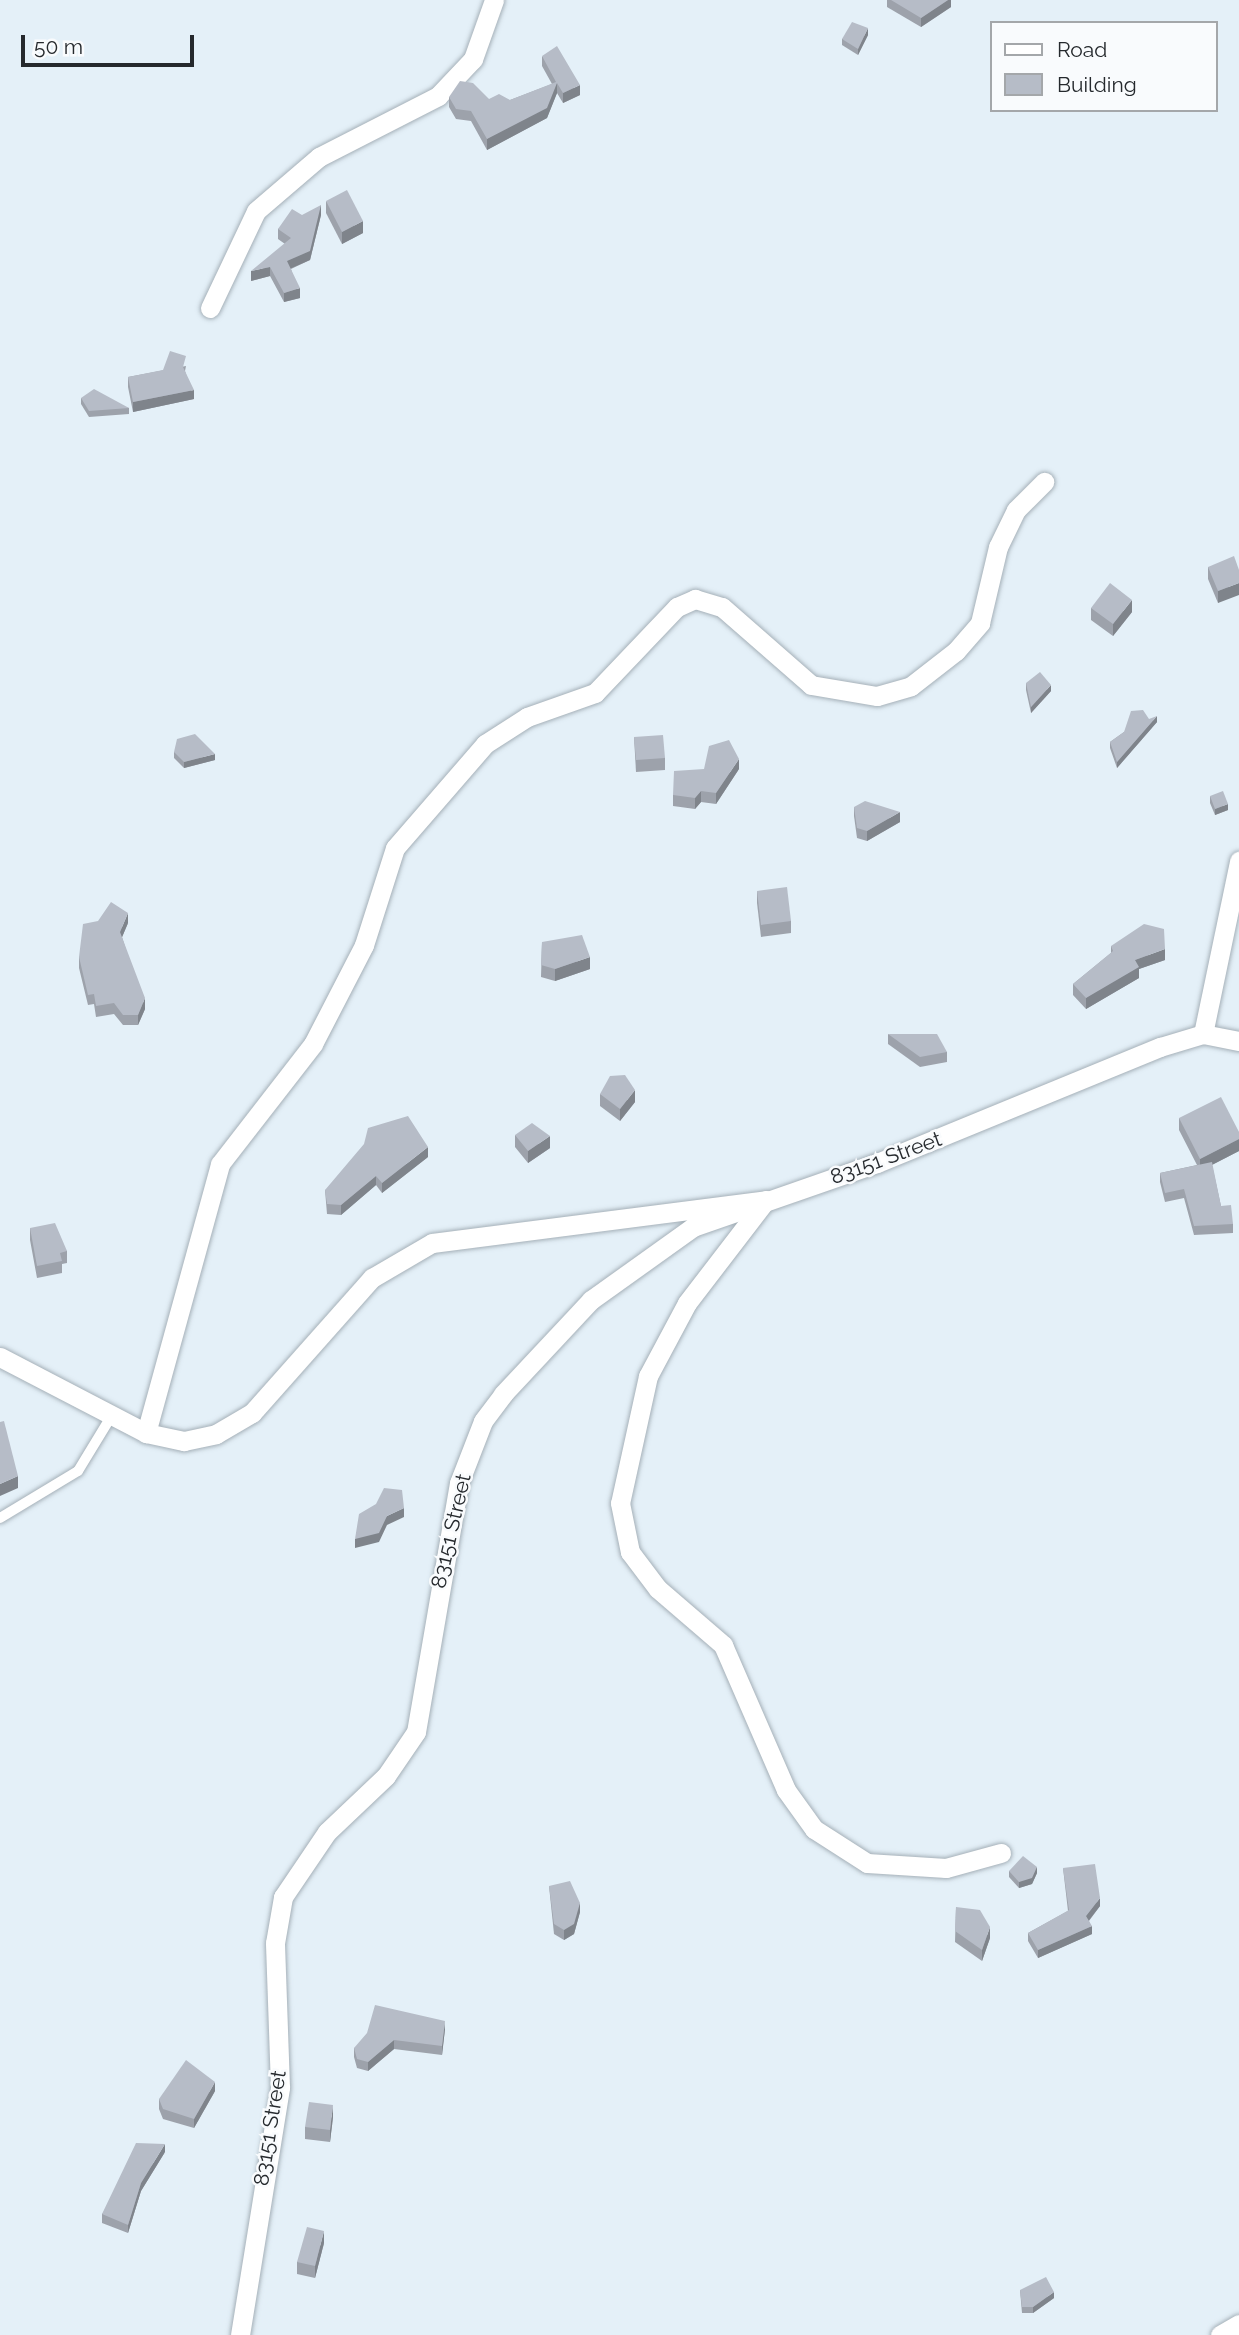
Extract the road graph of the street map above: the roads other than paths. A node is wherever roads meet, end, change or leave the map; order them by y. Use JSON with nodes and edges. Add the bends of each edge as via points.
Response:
{"nodes":[{"id":1,"x":494,"y":0,"type":"edge"},
{"id":2,"x":210,"y":308,"type":"dead end"},
{"id":3,"x":1044,"y":482,"type":"dead end"},
{"id":4,"x":1239,"y":860,"type":"edge"},
{"id":5,"x":1203,"y":1034,"type":"junction"},
{"id":6,"x":1239,"y":1041,"type":"edge"},
{"id":7,"x":766,"y":1200,"type":"junction"},
{"id":8,"x":0,"y":1357,"type":"edge"},
{"id":9,"x":112,"y":1414,"type":"junction"},
{"id":10,"x":146,"y":1433,"type":"junction"},
{"id":11,"x":0,"y":1518,"type":"edge"},
{"id":12,"x":1001,"y":1853,"type":"dead end"},
{"id":13,"x":1239,"y":2324,"type":"edge"},
{"id":14,"x":240,"y":2335,"type":"edge"},
{"id":15,"x":1220,"y":2335,"type":"edge"}],
"edges":[{"from":1,"to":2,"type":"street","via":[[473,59],[438,96],[319,157],[257,211]]},
{"from":3,"to":10,"type":"street","via":[[1016,510],[998,547],[980,623],[956,652],[911,686],[877,696],[811,685],[722,607],[695,599],[677,607],[595,693],[527,717],[485,744],[395,848],[364,945],[313,1044],[220,1164]]},
{"from":4,"to":5,"type":"street"},
{"from":5,"to":6,"type":"street"},
{"from":5,"to":7,"type":"street","name":"83151 Street"},
{"from":7,"to":10,"type":"street","via":[[432,1243],[372,1278],[270,1395],[234,1426],[184,1441]]},
{"from":7,"to":12,"type":"street","via":[[687,1303],[648,1376],[620,1503],[630,1552],[657,1588],[723,1645],[786,1790],[814,1829],[867,1863],[946,1868]]},
{"from":7,"to":14,"type":"street","name":"83151 Street","via":[[693,1227],[635,1265],[529,1361],[483,1421],[459,1483],[440,1566],[416,1731],[386,1776],[310,1853],[277,1921],[280,2087]]},
{"from":8,"to":9,"type":"street"},
{"from":9,"to":10,"type":"street"},
{"from":9,"to":11,"type":"lane","via":[[78,1471]]},
{"from":13,"to":15,"type":"street"}]}
